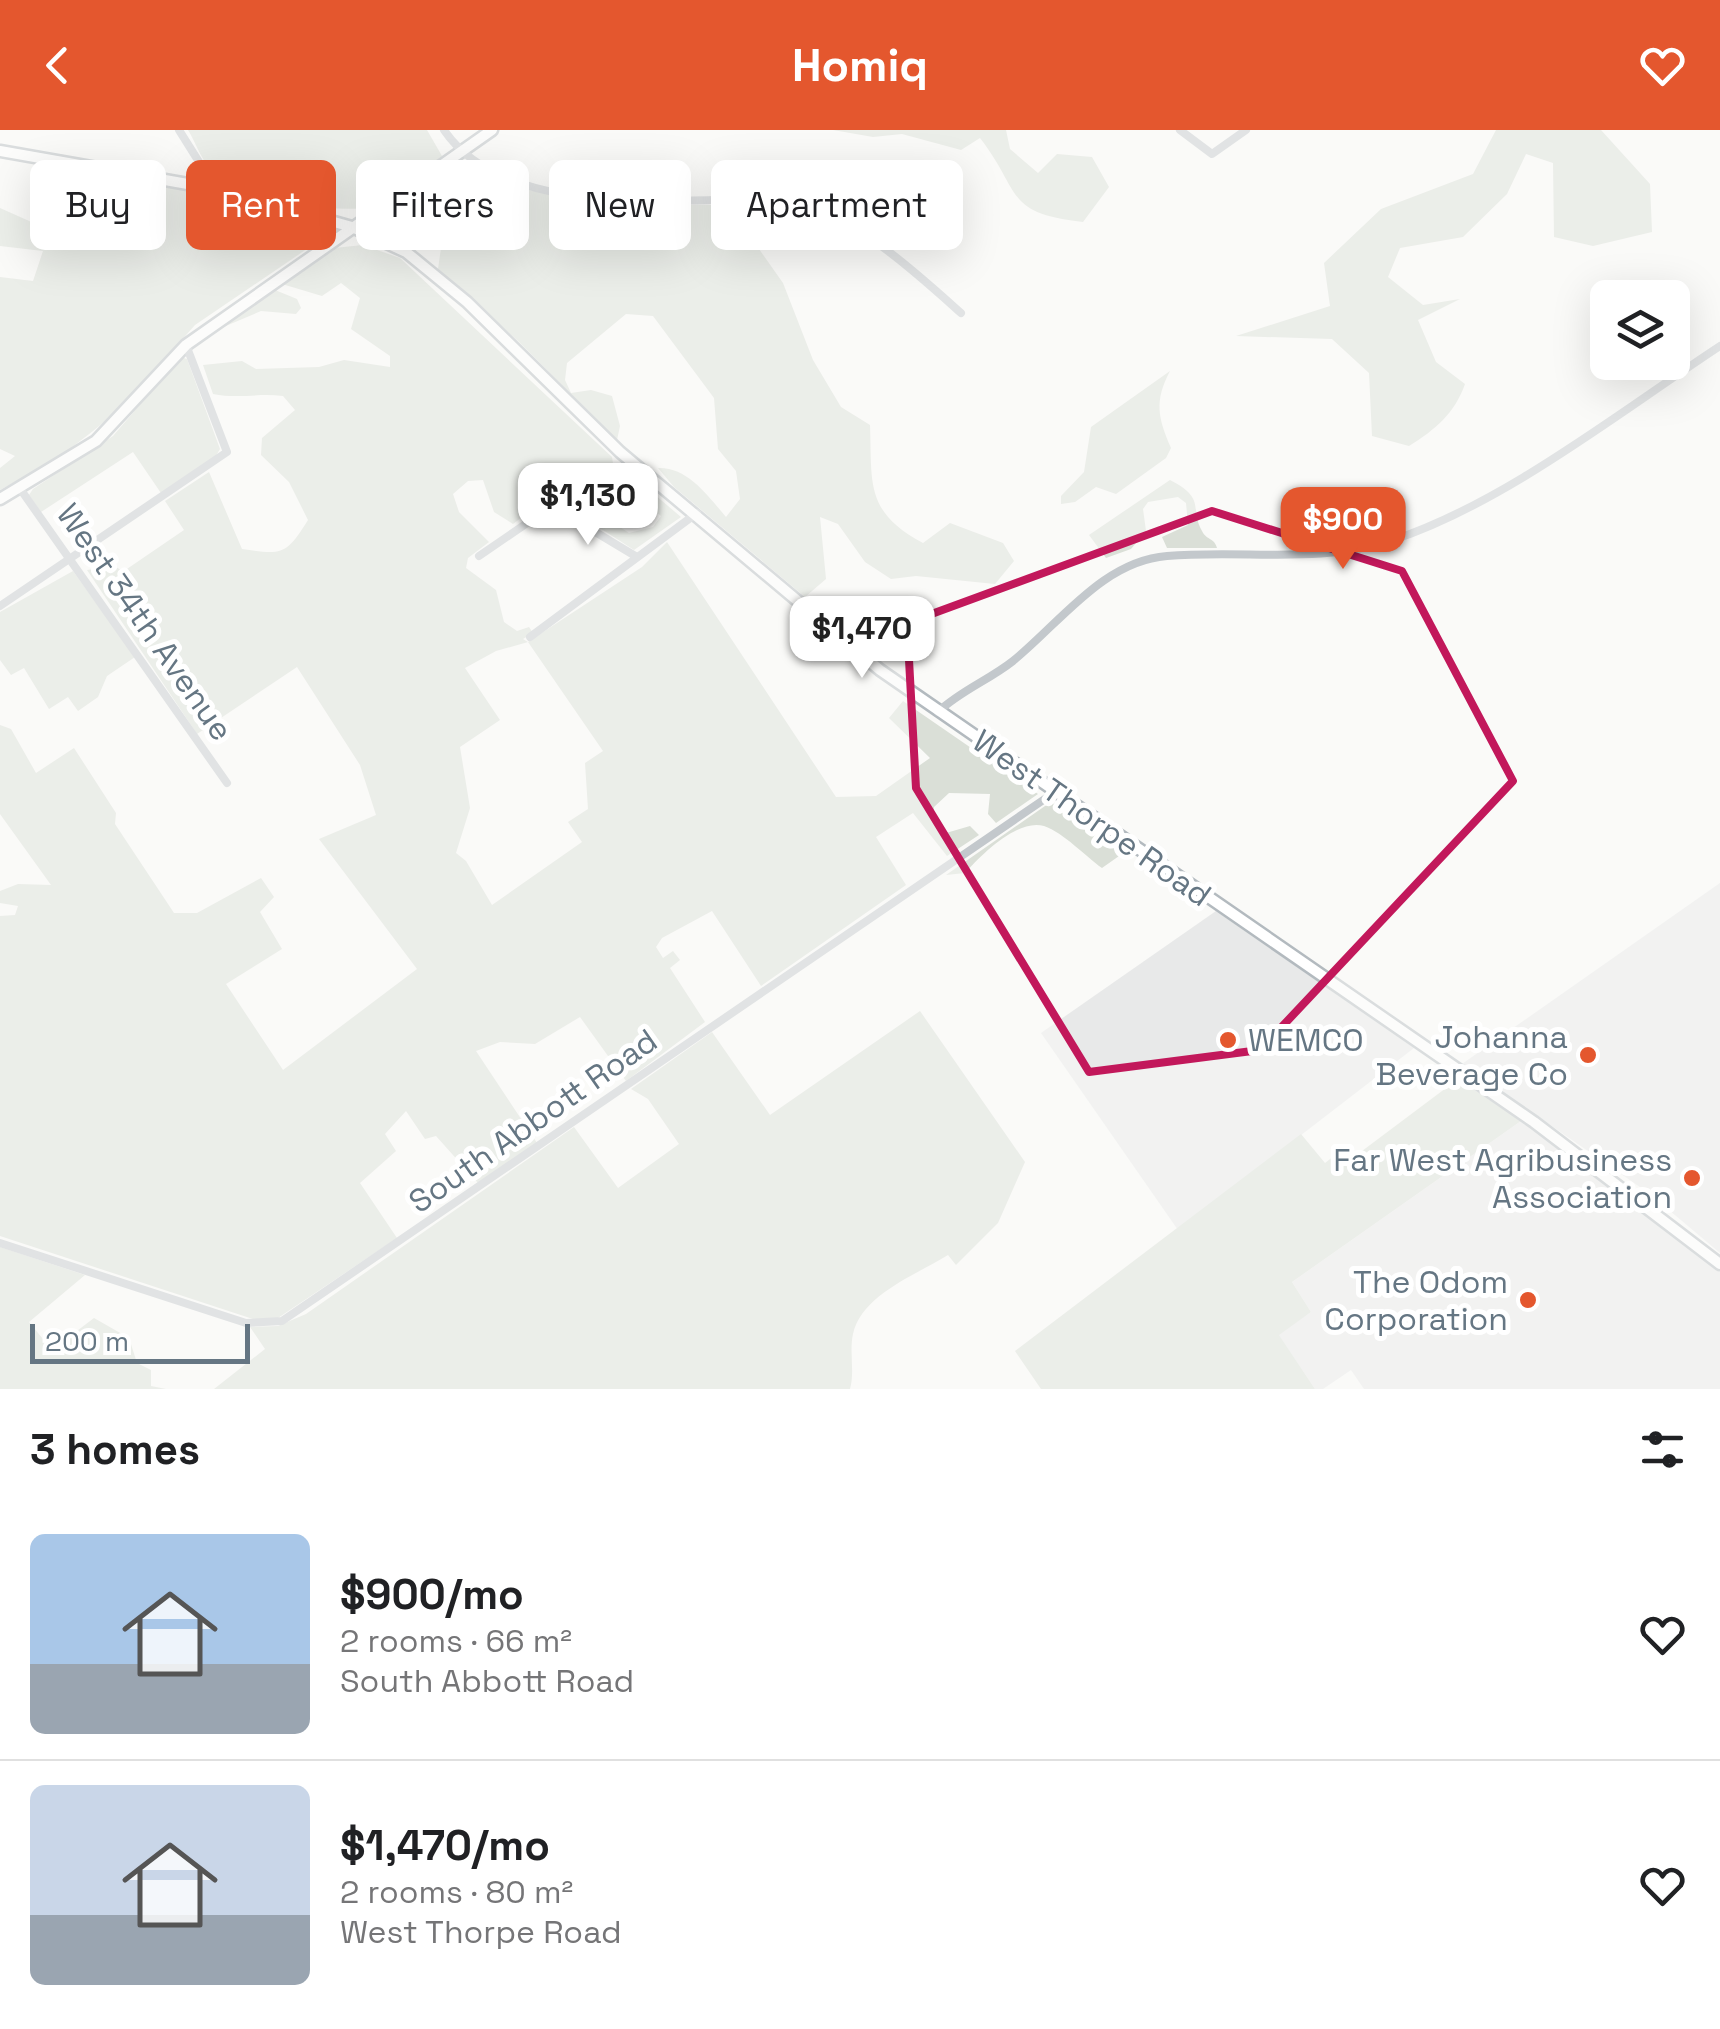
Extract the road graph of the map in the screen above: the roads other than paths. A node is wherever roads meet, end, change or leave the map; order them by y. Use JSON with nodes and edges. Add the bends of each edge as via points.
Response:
{"nodes":[{"id":1,"x":179,"y":130,"type":"edge"},
{"id":2,"x":444,"y":130,"type":"edge"},
{"id":3,"x":492,"y":130,"type":"edge"},
{"id":4,"x":1180,"y":130,"type":"edge"},
{"id":5,"x":1246,"y":130,"type":"edge"},
{"id":6,"x":0,"y":150,"type":"edge"},
{"id":7,"x":460,"y":153,"type":"junction"},
{"id":8,"x":198,"y":160,"type":"edge"},
{"id":9,"x":186,"y":184,"type":"edge"},
{"id":10,"x":336,"y":223,"type":"edge"},
{"id":11,"x":352,"y":228,"type":"junction"},
{"id":12,"x":960,"y":313,"type":"dead end"},
{"id":13,"x":186,"y":345,"type":"junction"},
{"id":14,"x":1720,"y":346,"type":"edge"},
{"id":15,"x":21,"y":490,"type":"junction"},
{"id":16,"x":0,"y":500,"type":"edge"},
{"id":17,"x":697,"y":513,"type":"junction"},
{"id":18,"x":479,"y":556,"type":"dead end"},
{"id":19,"x":637,"y":557,"type":"junction"},
{"id":20,"x":72,"y":558,"type":"junction"},
{"id":21,"x":0,"y":606,"type":"edge"},
{"id":22,"x":530,"y":638,"type":"dead end"},
{"id":23,"x":938,"y":712,"type":"junction"},
{"id":24,"x":226,"y":783,"type":"dead end"},
{"id":25,"x":1055,"y":792,"type":"junction"},
{"id":26,"x":0,"y":1242,"type":"edge"},
{"id":27,"x":1720,"y":1264,"type":"edge"}],
"edges":[{"from":1,"to":8,"type":"street"},
{"from":2,"to":7,"type":"street"},
{"from":3,"to":7,"type":"street"},
{"from":4,"to":5,"type":"street","via":[[1212,154]]},
{"from":6,"to":9,"type":"street","name":"West Thorpe Road"},
{"from":7,"to":11,"type":"street"},
{"from":7,"to":12,"type":"street","via":[[510,178],[586,199],[796,202],[894,256]]},
{"from":10,"to":11,"type":"street","name":"West Thorpe Road"},
{"from":11,"to":13,"type":"street"},
{"from":11,"to":17,"type":"street","name":"West Thorpe Road","via":[[406,252],[436,276],[578,415]]},
{"from":13,"to":15,"type":"street","via":[[114,426]]},
{"from":13,"to":20,"type":"street","via":[[227,452]]},
{"from":14,"to":23,"type":"street","via":[[1501,489],[1396,539],[1323,556],[1138,561],[1098,584],[1014,660]]},
{"from":15,"to":16,"type":"street"},
{"from":15,"to":20,"type":"street","name":"West 34th Avenue"},
{"from":17,"to":19,"type":"street"},
{"from":17,"to":23,"type":"street","name":"West Thorpe Road"},
{"from":18,"to":19,"type":"street","via":[[552,506]]},
{"from":19,"to":22,"type":"street"},
{"from":20,"to":21,"type":"street"},
{"from":20,"to":24,"type":"street","name":"West 34th Avenue"},
{"from":23,"to":25,"type":"street","name":"West Thorpe Road"},
{"from":25,"to":26,"type":"street","name":"South Abbott Road","via":[[282,1321],[246,1323]]},
{"from":25,"to":27,"type":"street","name":"West Thorpe Road","via":[[1534,1122]]}]}
